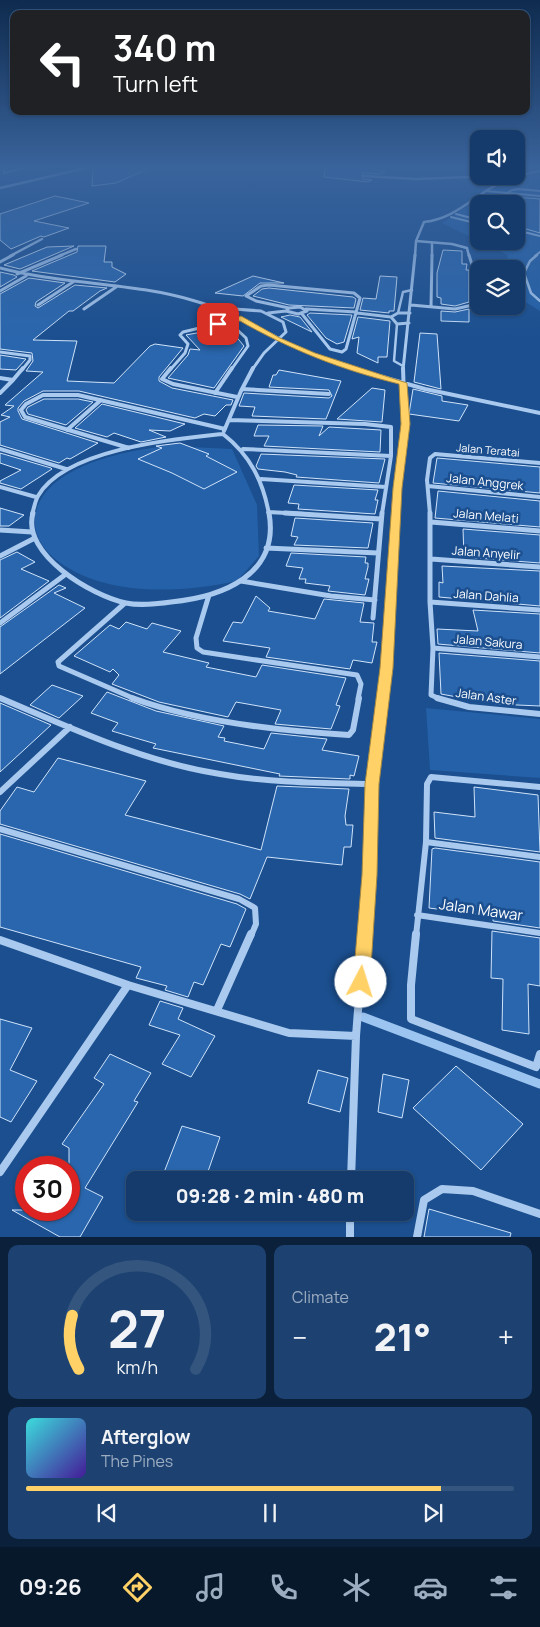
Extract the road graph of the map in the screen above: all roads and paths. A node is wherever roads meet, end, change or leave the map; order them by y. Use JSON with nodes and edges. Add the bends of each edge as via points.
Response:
{"nodes":[{"id":1,"x":423,"y":225,"type":"edge"},
{"id":2,"x":525,"y":232,"type":"edge"},
{"id":3,"x":540,"y":236,"type":"edge"},
{"id":4,"x":42,"y":239,"type":"dead end"},
{"id":5,"x":416,"y":241,"type":"junction"},
{"id":6,"x":432,"y":243,"type":"junction"},
{"id":7,"x":76,"y":249,"type":"dead end"},
{"id":8,"x":540,"y":252,"type":"edge"},
{"id":9,"x":0,"y":262,"type":"edge"},
{"id":10,"x":0,"y":268,"type":"edge"},
{"id":11,"x":17,"y":274,"type":"junction"},
{"id":12,"x":26,"y":276,"type":"junction"},
{"id":13,"x":74,"y":282,"type":"junction"},
{"id":14,"x":116,"y":287,"type":"junction"},
{"id":15,"x":412,"y":290,"type":"junction"},
{"id":16,"x":0,"y":291,"type":"edge"},
{"id":17,"x":540,"y":301,"type":"edge"},
{"id":18,"x":38,"y":305,"type":"dead end"},
{"id":19,"x":411,"y":305,"type":"junction"},
{"id":20,"x":431,"y":307,"type":"junction"},
{"id":21,"x":219,"y":308,"type":"junction"},
{"id":22,"x":84,"y":309,"type":"dead end"},
{"id":23,"x":288,"y":309,"type":"junction"},
{"id":24,"x":306,"y":309,"type":"junction"},
{"id":25,"x":356,"y":312,"type":"junction"},
{"id":26,"x":267,"y":313,"type":"junction"},
{"id":27,"x":398,"y":313,"type":"junction"},
{"id":28,"x":410,"y":313,"type":"junction"},
{"id":29,"x":302,"y":314,"type":"junction"},
{"id":30,"x":391,"y":317,"type":"junction"},
{"id":31,"x":241,"y":318,"type":"junction"},
{"id":32,"x":229,"y":322,"type":"junction"},
{"id":33,"x":409,"y":323,"type":"junction"},
{"id":34,"x":396,"y":324,"type":"junction"},
{"id":35,"x":278,"y":339,"type":"junction"},
{"id":36,"x":0,"y":352,"type":"edge"},
{"id":37,"x":403,"y":366,"type":"junction"},
{"id":38,"x":0,"y":378,"type":"edge"},
{"id":39,"x":13,"y":380,"type":"junction"},
{"id":40,"x":403,"y":383,"type":"junction"},
{"id":41,"x":242,"y":389,"type":"junction"},
{"id":42,"x":0,"y":393,"type":"edge"},
{"id":43,"x":215,"y":393,"type":"junction"},
{"id":44,"x":329,"y":394,"type":"dead end"},
{"id":45,"x":237,"y":397,"type":"junction"},
{"id":46,"x":101,"y":400,"type":"junction"},
{"id":47,"x":540,"y":414,"type":"edge"},
{"id":48,"x":229,"y":420,"type":"junction"},
{"id":49,"x":67,"y":430,"type":"junction"},
{"id":50,"x":224,"y":431,"type":"junction"},
{"id":51,"x":129,"y":448,"type":"junction"},
{"id":52,"x":0,"y":449,"type":"edge"},
{"id":53,"x":243,"y":449,"type":"junction"},
{"id":54,"x":390,"y":456,"type":"junction"},
{"id":55,"x":540,"y":463,"type":"edge"},
{"id":56,"x":66,"y":469,"type":"junction"},
{"id":57,"x":261,"y":479,"type":"junction"},
{"id":58,"x":386,"y":486,"type":"junction"},
{"id":59,"x":428,"y":486,"type":"junction"},
{"id":60,"x":0,"y":487,"type":"edge"},
{"id":61,"x":36,"y":497,"type":"junction"},
{"id":62,"x":540,"y":498,"type":"edge"},
{"id":63,"x":268,"y":512,"type":"junction"},
{"id":64,"x":381,"y":518,"type":"junction"},
{"id":65,"x":431,"y":522,"type":"junction"},
{"id":66,"x":0,"y":530,"type":"edge"},
{"id":67,"x":540,"y":531,"type":"edge"},
{"id":68,"x":32,"y":532,"type":"junction"},
{"id":69,"x":33,"y":539,"type":"junction"},
{"id":70,"x":266,"y":548,"type":"junction"},
{"id":71,"x":378,"y":553,"type":"junction"},
{"id":72,"x":0,"y":556,"type":"edge"},
{"id":73,"x":431,"y":560,"type":"junction"},
{"id":74,"x":540,"y":567,"type":"edge"},
{"id":75,"x":66,"y":574,"type":"junction"},
{"id":76,"x":242,"y":581,"type":"junction"},
{"id":77,"x":210,"y":595,"type":"junction"},
{"id":78,"x":375,"y":600,"type":"junction"},
{"id":79,"x":430,"y":602,"type":"junction"},
{"id":80,"x":125,"y":603,"type":"junction"},
{"id":81,"x":540,"y":610,"type":"edge"},
{"id":82,"x":373,"y":618,"type":"dead end"},
{"id":83,"x":0,"y":623,"type":"edge"},
{"id":84,"x":434,"y":648,"type":"junction"},
{"id":85,"x":540,"y":657,"type":"edge"},
{"id":86,"x":0,"y":698,"type":"edge"},
{"id":87,"x":540,"y":714,"type":"edge"},
{"id":88,"x":70,"y":727,"type":"junction"},
{"id":89,"x":372,"y":784,"type":"junction"},
{"id":90,"x":540,"y":787,"type":"edge"},
{"id":91,"x":0,"y":792,"type":"edge"},
{"id":92,"x":0,"y":829,"type":"edge"},
{"id":93,"x":426,"y":842,"type":"junction"},
{"id":94,"x":540,"y":857,"type":"edge"},
{"id":95,"x":417,"y":915,"type":"junction"},
{"id":96,"x":540,"y":933,"type":"edge"},
{"id":97,"x":0,"y":940,"type":"edge"},
{"id":98,"x":128,"y":984,"type":"junction"},
{"id":99,"x":216,"y":1010,"type":"junction"},
{"id":100,"x":356,"y":1036,"type":"junction"},
{"id":101,"x":540,"y":1054,"type":"edge"},
{"id":102,"x":352,"y":1171,"type":"edge"},
{"id":103,"x":0,"y":1172,"type":"edge"},
{"id":104,"x":540,"y":1214,"type":"edge"},
{"id":105,"x":350,"y":1221,"type":"edge"},
{"id":106,"x":350,"y":1237,"type":"edge"},
{"id":107,"x":417,"y":1237,"type":"edge"}],
"edges":[{"from":1,"to":5,"type":"street"},
{"from":2,"to":3,"type":"lane"},
{"from":4,"to":9,"type":"street"},
{"from":5,"to":6,"type":"street"},
{"from":5,"to":15,"type":"street"},
{"from":6,"to":20,"type":"street"},
{"from":6,"to":20,"type":"street","via":[[467,248],[477,304],[465,308]]},
{"from":7,"to":11,"type":"street"},
{"from":8,"to":17,"type":"lane","via":[[524,273],[531,293]]},
{"from":10,"to":11,"type":"street"},
{"from":11,"to":12,"type":"street"},
{"from":12,"to":13,"type":"street"},
{"from":12,"to":16,"type":"street"},
{"from":13,"to":14,"type":"street"},
{"from":13,"to":18,"type":"street"},
{"from":14,"to":21,"type":"street","via":[[173,296]]},
{"from":14,"to":22,"type":"street"},
{"from":15,"to":19,"type":"street"},
{"from":15,"to":27,"type":"lane","via":[[403,292]]},
{"from":19,"to":20,"type":"street"},
{"from":19,"to":28,"type":"street"},
{"from":21,"to":26,"type":"street"},
{"from":21,"to":31,"type":"street"},
{"from":23,"to":24,"type":"street"},
{"from":23,"to":25,"type":"street","via":[[256,302],[246,296],[269,284],[354,293],[360,298]]},
{"from":23,"to":26,"type":"street"},
{"from":23,"to":29,"type":"street","via":[[294,314]]},
{"from":24,"to":25,"type":"street"},
{"from":24,"to":29,"type":"street"},
{"from":25,"to":29,"type":"street","via":[[346,349],[342,352],[330,349]]},
{"from":25,"to":30,"type":"street"},
{"from":26,"to":35,"type":"street","via":[[283,322],[286,332]]},
{"from":27,"to":28,"type":"street"},
{"from":27,"to":30,"type":"street"},
{"from":28,"to":33,"type":"street"},
{"from":30,"to":34,"type":"street"},
{"from":31,"to":32,"type":"street"},
{"from":31,"to":35,"type":"street"},
{"from":32,"to":43,"type":"street","via":[[246,338],[248,346]]},
{"from":32,"to":43,"type":"street","via":[[183,332],[180,335],[188,344],[185,353],[162,379]]},
{"from":33,"to":34,"type":"street"},
{"from":33,"to":37,"type":"street"},
{"from":34,"to":37,"type":"lane","via":[[394,361]]},
{"from":35,"to":40,"type":"street","via":[[361,372]]},
{"from":35,"to":41,"type":"street","via":[[263,354]]},
{"from":36,"to":39,"type":"street","via":[[30,356]]},
{"from":37,"to":40,"type":"street"},
{"from":38,"to":39,"type":"street"},
{"from":39,"to":42,"type":"street"},
{"from":40,"to":47,"type":"street"},
{"from":40,"to":89,"type":"street","via":[[405,424],[397,488],[386,668]]},
{"from":41,"to":44,"type":"street"},
{"from":41,"to":45,"type":"street"},
{"from":43,"to":45,"type":"street"},
{"from":45,"to":48,"type":"street"},
{"from":46,"to":49,"type":"street"},
{"from":46,"to":49,"type":"street","via":[[78,395],[43,395],[21,410],[25,417]]},
{"from":46,"to":50,"type":"street"},
{"from":48,"to":50,"type":"street"},
{"from":48,"to":54,"type":"street","via":[[387,425],[392,429]]},
{"from":49,"to":51,"type":"street"},
{"from":50,"to":51,"type":"street"},
{"from":50,"to":53,"type":"street"},
{"from":51,"to":56,"type":"street"},
{"from":52,"to":56,"type":"street"},
{"from":53,"to":54,"type":"street"},
{"from":53,"to":57,"type":"street"},
{"from":54,"to":58,"type":"street"},
{"from":55,"to":59,"type":"street","name":"Jalan Teratai","via":[[435,454],[430,458]]},
{"from":56,"to":61,"type":"street","via":[[44,486]]},
{"from":57,"to":58,"type":"street"},
{"from":57,"to":63,"type":"street"},
{"from":58,"to":64,"type":"street"},
{"from":59,"to":62,"type":"street","name":"Jalan Anggrek"},
{"from":59,"to":65,"type":"street"},
{"from":60,"to":61,"type":"street"},
{"from":61,"to":68,"type":"street","via":[[31,509]]},
{"from":63,"to":64,"type":"street"},
{"from":63,"to":70,"type":"street"},
{"from":64,"to":71,"type":"street"},
{"from":65,"to":67,"type":"street","name":"Jalan Melati"},
{"from":65,"to":73,"type":"street"},
{"from":66,"to":68,"type":"street"},
{"from":68,"to":69,"type":"street"},
{"from":69,"to":72,"type":"street"},
{"from":69,"to":75,"type":"street","via":[[44,556]]},
{"from":70,"to":71,"type":"street"},
{"from":70,"to":76,"type":"street","via":[[256,570]]},
{"from":71,"to":78,"type":"street"},
{"from":73,"to":74,"type":"street","name":"Jalan Anyelir"},
{"from":73,"to":79,"type":"street"},
{"from":75,"to":80,"type":"street"},
{"from":75,"to":83,"type":"street"},
{"from":76,"to":77,"type":"street"},
{"from":76,"to":78,"type":"street"},
{"from":77,"to":80,"type":"street","via":[[152,604]]},
{"from":77,"to":80,"type":"street","via":[[196,638],[197,648],[203,652],[357,675],[361,684],[353,730],[349,735],[266,728],[158,707],[60,666],[60,658]]},
{"from":78,"to":82,"type":"street"},
{"from":79,"to":81,"type":"street","name":"Jalan Dahlia"},
{"from":79,"to":84,"type":"street"},
{"from":84,"to":85,"type":"street","name":"Jalan Sakura"},
{"from":84,"to":87,"type":"street","name":"Jalan Aster","via":[[431,694],[472,706]]},
{"from":86,"to":88,"type":"street"},
{"from":88,"to":89,"type":"street","via":[[197,770],[269,781]]},
{"from":88,"to":91,"type":"street"},
{"from":89,"to":100,"type":"street"},
{"from":90,"to":93,"type":"street","via":[[431,777],[427,784]]},
{"from":92,"to":99,"type":"street","via":[[239,899],[255,908],[256,924]]},
{"from":93,"to":94,"type":"street"},
{"from":93,"to":95,"type":"street"},
{"from":95,"to":96,"type":"street","name":"Jalan Mawar"},
{"from":95,"to":101,"type":"street","via":[[411,1020],[536,1067]]},
{"from":97,"to":98,"type":"street"},
{"from":98,"to":99,"type":"street"},
{"from":98,"to":103,"type":"street"},
{"from":99,"to":100,"type":"street","via":[[289,1033]]},
{"from":100,"to":102,"type":"street"},
{"from":104,"to":107,"type":"street","via":[[473,1191],[442,1190],[424,1200]]},
{"from":105,"to":106,"type":"street"}]}
